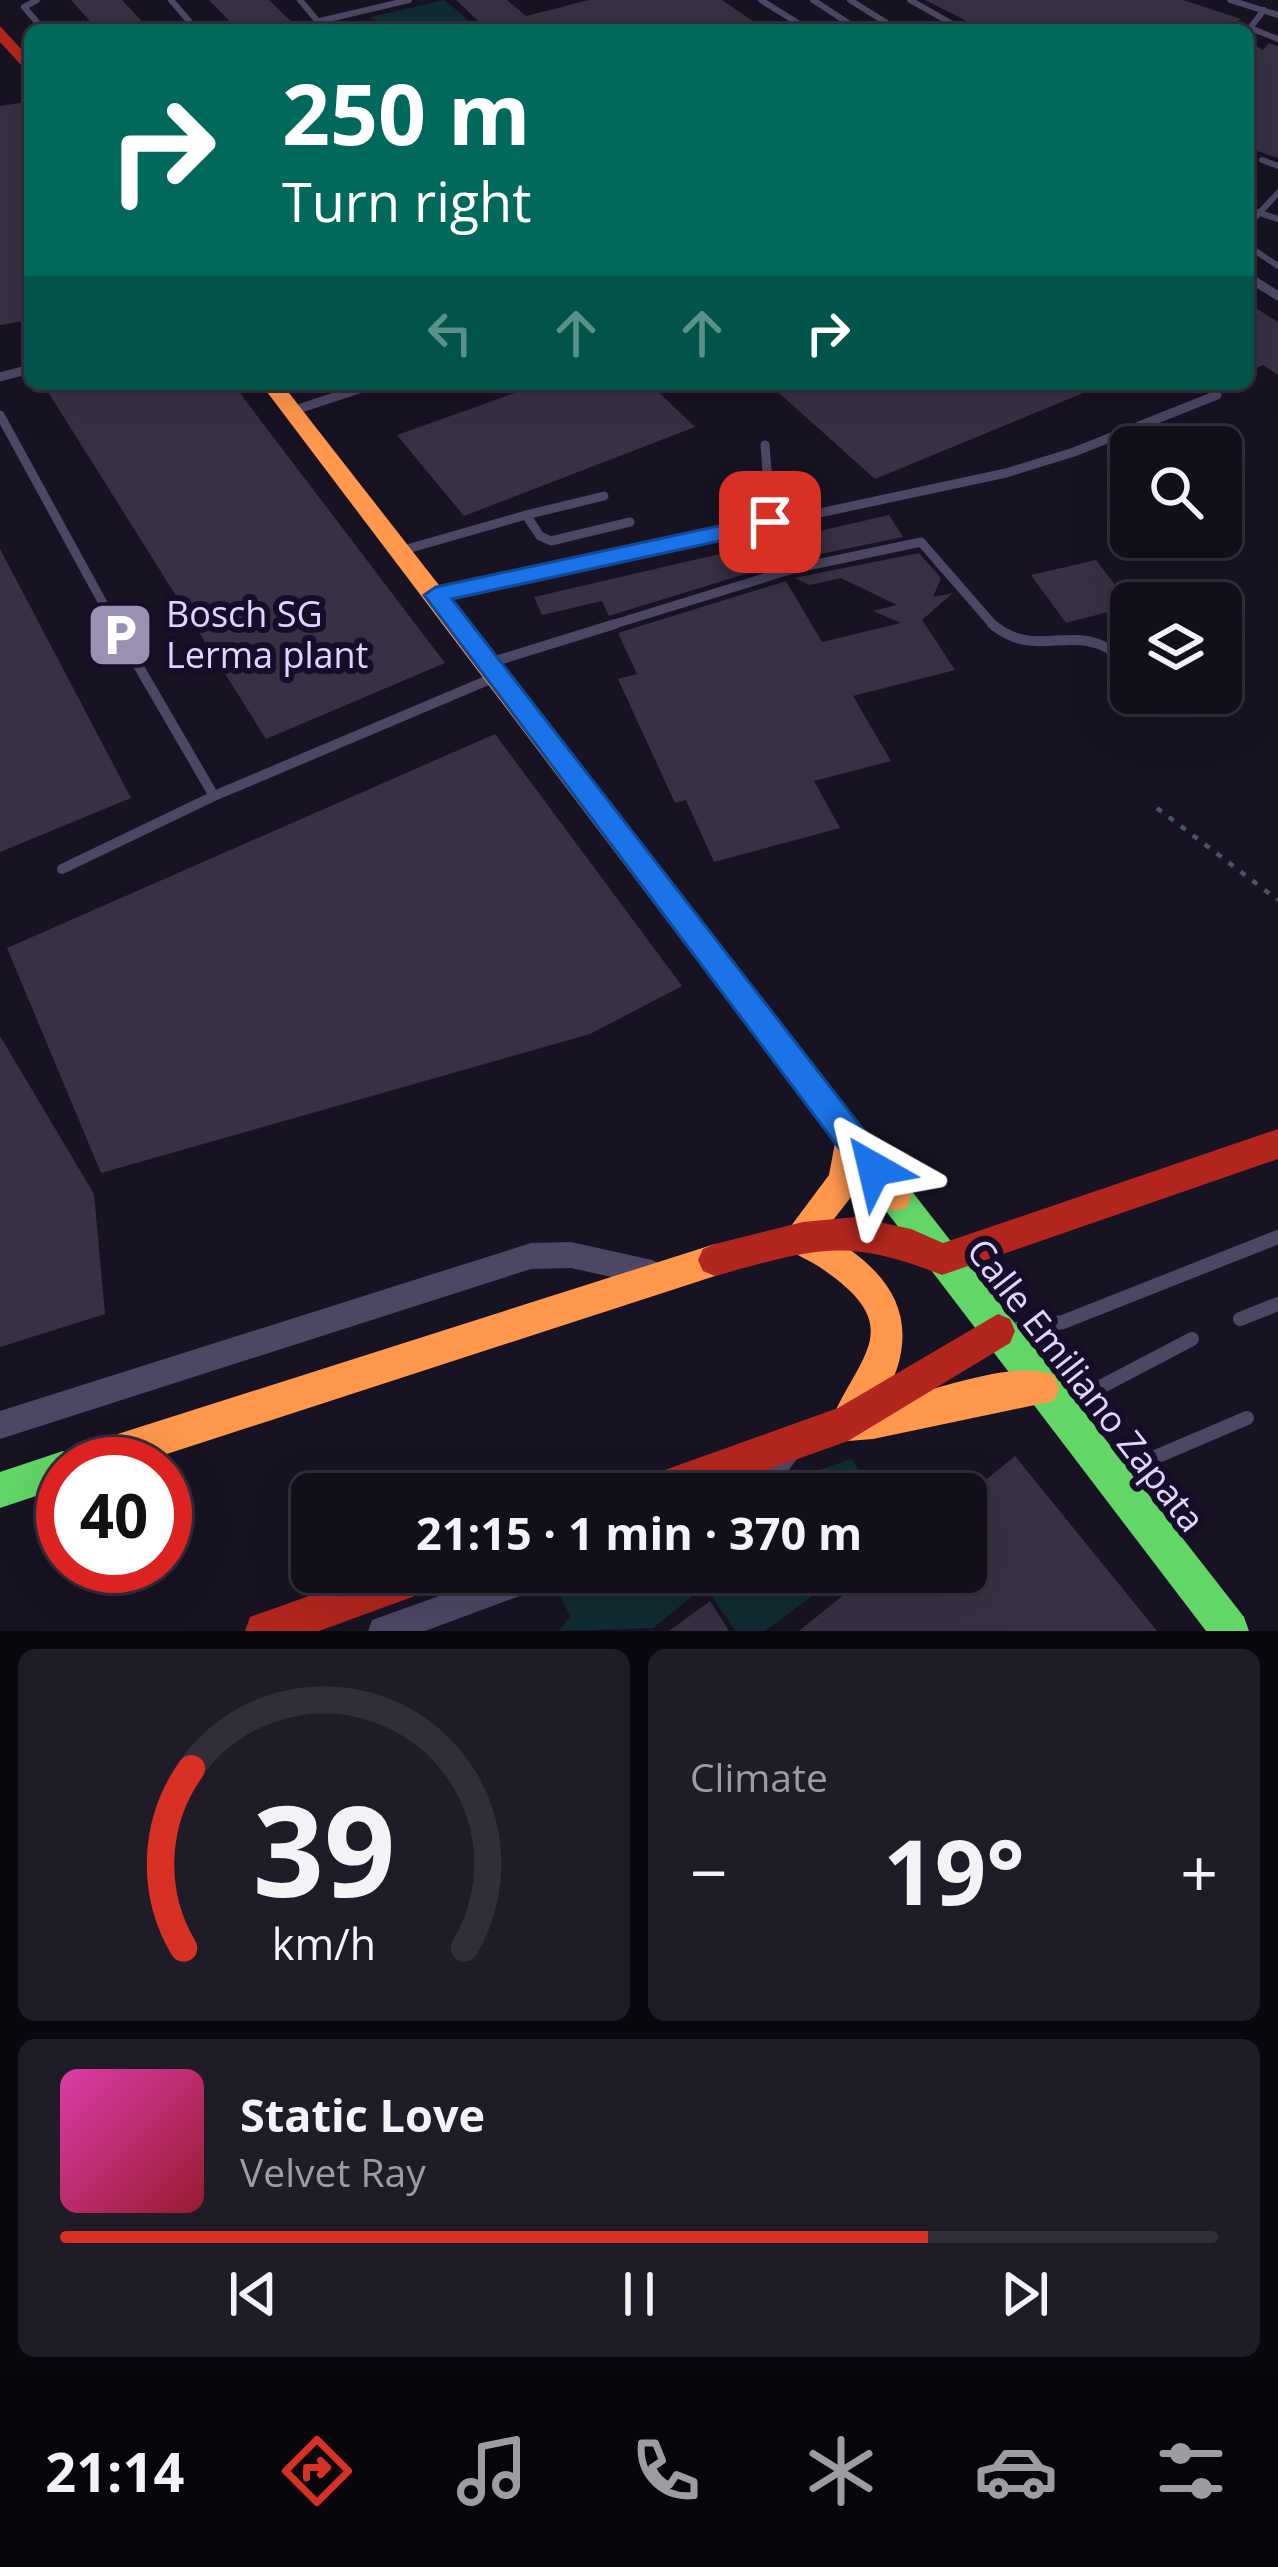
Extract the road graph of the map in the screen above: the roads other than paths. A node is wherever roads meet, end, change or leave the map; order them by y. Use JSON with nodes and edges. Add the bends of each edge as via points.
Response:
{"nodes":[{"id":1,"x":37,"y":0,"type":"edge"},
{"id":2,"x":172,"y":0,"type":"edge"},
{"id":3,"x":300,"y":0,"type":"edge"},
{"id":4,"x":409,"y":0,"type":"edge"},
{"id":5,"x":761,"y":0,"type":"edge"},
{"id":6,"x":813,"y":0,"type":"edge"},
{"id":7,"x":850,"y":0,"type":"edge"},
{"id":8,"x":910,"y":0,"type":"edge"},
{"id":9,"x":1230,"y":0,"type":"edge"},
{"id":10,"x":1269,"y":0,"type":"edge"},
{"id":11,"x":1254,"y":7,"type":"junction"},
{"id":12,"x":1264,"y":10,"type":"junction"},
{"id":13,"x":1278,"y":15,"type":"edge"},
{"id":14,"x":320,"y":21,"type":"junction"},
{"id":15,"x":37,"y":22,"type":"dead end"},
{"id":16,"x":192,"y":24,"type":"edge"},
{"id":17,"x":322,"y":24,"type":"edge"},
{"id":18,"x":799,"y":24,"type":"edge"},
{"id":19,"x":850,"y":24,"type":"edge"},
{"id":20,"x":888,"y":24,"type":"edge"},
{"id":21,"x":952,"y":24,"type":"edge"},
{"id":22,"x":1253,"y":24,"type":"edge"},
{"id":23,"x":0,"y":31,"type":"edge"},
{"id":24,"x":24,"y":62,"type":"edge"},
{"id":25,"x":1262,"y":160,"type":"dead end"},
{"id":26,"x":1278,"y":166,"type":"edge"},
{"id":27,"x":276,"y":390,"type":"edge"},
{"id":28,"x":356,"y":390,"type":"edge"},
{"id":29,"x":1216,"y":395,"type":"dead end"},
{"id":30,"x":292,"y":412,"type":"junction"},
{"id":31,"x":0,"y":415,"type":"edge"},
{"id":32,"x":766,"y":445,"type":"dead end"},
{"id":33,"x":604,"y":496,"type":"dead end"},
{"id":34,"x":526,"y":515,"type":"junction"},
{"id":35,"x":630,"y":522,"type":"dead end"},
{"id":36,"x":770,"y":522,"type":"junction"},
{"id":37,"x":400,"y":551,"type":"junction"},
{"id":38,"x":436,"y":595,"type":"junction"},
{"id":39,"x":1110,"y":647,"type":"edge"},
{"id":40,"x":491,"y":670,"type":"junction"},
{"id":41,"x":214,"y":796,"type":"junction"},
{"id":42,"x":62,"y":868,"type":"dead end"},
{"id":43,"x":852,"y":1140,"type":"junction"},
{"id":44,"x":1278,"y":1144,"type":"edge"},
{"id":45,"x":800,"y":1238,"type":"junction"},
{"id":46,"x":1278,"y":1238,"type":"edge"},
{"id":47,"x":942,"y":1259,"type":"junction"},
{"id":48,"x":659,"y":1274,"type":"junction"},
{"id":49,"x":1278,"y":1304,"type":"edge"},
{"id":50,"x":1240,"y":1319,"type":"dead end"},
{"id":51,"x":998,"y":1331,"type":"junction"},
{"id":52,"x":1192,"y":1339,"type":"dead end"},
{"id":53,"x":1051,"y":1398,"type":"junction"},
{"id":54,"x":1247,"y":1418,"type":"dead end"},
{"id":55,"x":848,"y":1423,"type":"junction"},
{"id":56,"x":0,"y":1425,"type":"edge"},
{"id":57,"x":162,"y":1437,"type":"edge"},
{"id":58,"x":797,"y":1440,"type":"junction"},
{"id":59,"x":706,"y":1473,"type":"edge"},
{"id":60,"x":770,"y":1473,"type":"edge"},
{"id":61,"x":1111,"y":1476,"type":"junction"},
{"id":62,"x":36,"y":1478,"type":"edge"},
{"id":63,"x":0,"y":1490,"type":"edge"},
{"id":64,"x":372,"y":1593,"type":"edge"},
{"id":65,"x":396,"y":1593,"type":"edge"},
{"id":66,"x":496,"y":1593,"type":"edge"},
{"id":67,"x":416,"y":1626,"type":"edge"},
{"id":68,"x":264,"y":1631,"type":"edge"},
{"id":69,"x":383,"y":1631,"type":"edge"},
{"id":70,"x":1230,"y":1631,"type":"edge"}],
"edges":[{"from":1,"to":15,"type":"lane","via":[[24,7]]},
{"from":2,"to":16,"type":"lane"},
{"from":3,"to":14,"type":"lane"},
{"from":4,"to":14,"type":"lane"},
{"from":5,"to":18,"type":"lane"},
{"from":6,"to":19,"type":"lane"},
{"from":7,"to":20,"type":"lane"},
{"from":8,"to":21,"type":"lane"},
{"from":9,"to":11,"type":"lane"},
{"from":10,"to":11,"type":"lane"},
{"from":11,"to":12,"type":"lane"},
{"from":12,"to":13,"type":"lane"},
{"from":12,"to":22,"type":"lane"},
{"from":14,"to":17,"type":"lane"},
{"from":23,"to":24,"type":"main road"},
{"from":25,"to":26,"type":"lane"},
{"from":27,"to":30,"type":"main road","name":"Calle Emiliano Zapata"},
{"from":28,"to":30,"type":"lane"},
{"from":29,"to":36,"type":"lane","via":[[1006,473]]},
{"from":30,"to":37,"type":"main road","name":"Calle Emiliano Zapata"},
{"from":31,"to":41,"type":"lane"},
{"from":32,"to":36,"type":"lane"},
{"from":33,"to":34,"type":"lane"},
{"from":34,"to":35,"type":"lane","via":[[551,541]]},
{"from":34,"to":37,"type":"lane"},
{"from":36,"to":38,"type":"lane"},
{"from":37,"to":38,"type":"main road","name":"Calle Emiliano Zapata"},
{"from":38,"to":40,"type":"main road","name":"Calle Emiliano Zapata"},
{"from":39,"to":40,"type":"lane","via":[[1082,635],[1036,642],[1004,634],[931,548],[915,542],[793,569]]},
{"from":40,"to":41,"type":"lane"},
{"from":40,"to":43,"type":"main road","name":"Calle Emiliano Zapata"},
{"from":41,"to":42,"type":"lane"},
{"from":43,"to":45,"type":"main road","via":[[845,1180]]},
{"from":43,"to":47,"type":"main road","name":"Calle Emiliano Zapata"},
{"from":44,"to":47,"type":"main road"},
{"from":45,"to":47,"type":"main road","via":[[881,1234]]},
{"from":45,"to":48,"type":"main road"},
{"from":45,"to":55,"type":"main road","via":[[856,1275],[886,1330],[887,1350]]},
{"from":46,"to":51,"type":"lane","via":[[1063,1322]]},
{"from":47,"to":51,"type":"main road","name":"Calle Emiliano Zapata"},
{"from":48,"to":56,"type":"street","via":[[571,1255],[531,1256]]},
{"from":48,"to":57,"type":"main road"},
{"from":49,"to":50,"type":"lane"},
{"from":51,"to":53,"type":"main road","name":"Calle Emiliano Zapata"},
{"from":51,"to":55,"type":"main road"},
{"from":52,"to":53,"type":"lane"},
{"from":53,"to":55,"type":"main road","via":[[1016,1388],[892,1422]]},
{"from":53,"to":61,"type":"main road","name":"Calle Emiliano Zapata"},
{"from":54,"to":61,"type":"lane"},
{"from":55,"to":58,"type":"main road"},
{"from":58,"to":59,"type":"main road"},
{"from":58,"to":60,"type":"street"},
{"from":61,"to":70,"type":"main road","name":"Calle Emiliano Zapata"},
{"from":62,"to":63,"type":"main road"},
{"from":64,"to":68,"type":"main road"},
{"from":65,"to":67,"type":"lane"},
{"from":66,"to":67,"type":"street"},
{"from":67,"to":69,"type":"street"}]}
